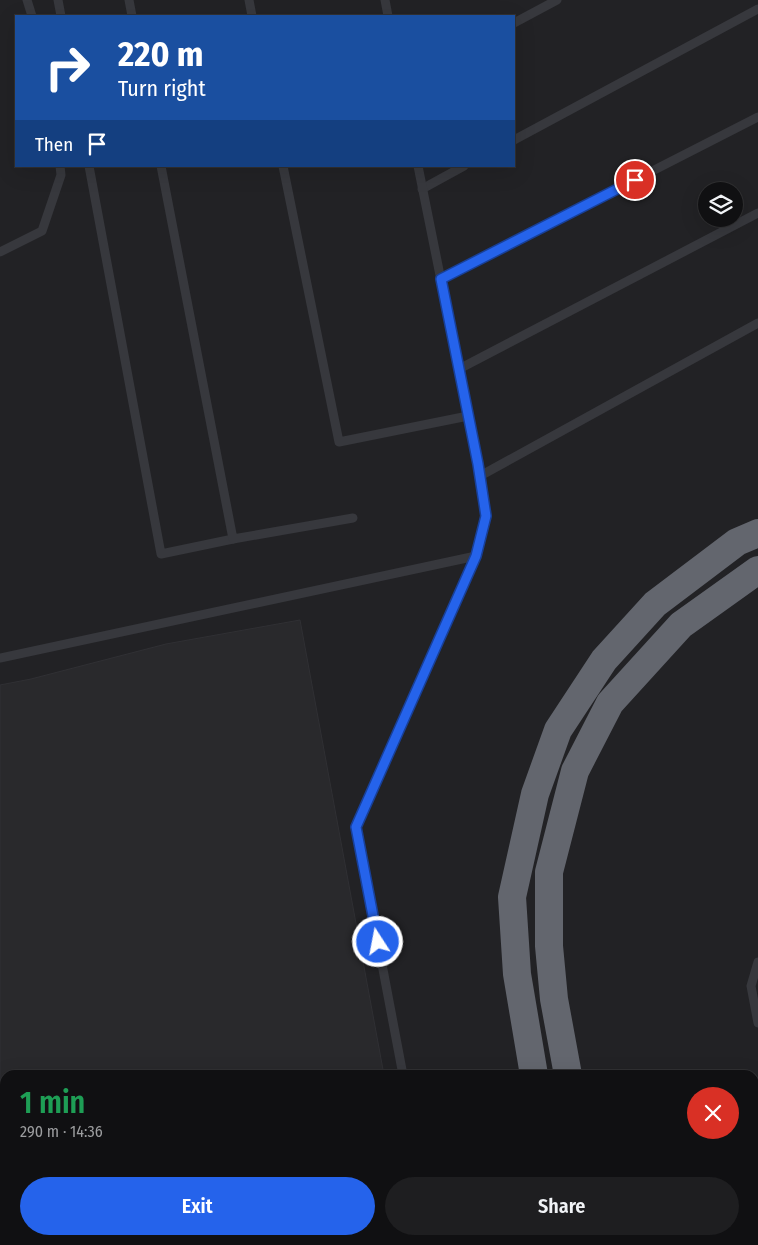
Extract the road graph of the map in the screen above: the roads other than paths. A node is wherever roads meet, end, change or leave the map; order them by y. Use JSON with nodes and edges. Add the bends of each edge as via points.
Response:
{"nodes":[{"id":1,"x":28,"y":0,"type":"edge"},
{"id":2,"x":58,"y":0,"type":"edge"},
{"id":3,"x":129,"y":0,"type":"edge"},
{"id":4,"x":249,"y":0,"type":"edge"},
{"id":5,"x":384,"y":0,"type":"edge"},
{"id":6,"x":558,"y":0,"type":"edge"},
{"id":7,"x":758,"y":9,"type":"edge"},
{"id":8,"x":32,"y":15,"type":"edge"},
{"id":9,"x":61,"y":15,"type":"edge"},
{"id":10,"x":132,"y":15,"type":"edge"},
{"id":11,"x":252,"y":15,"type":"edge"},
{"id":12,"x":388,"y":15,"type":"edge"},
{"id":13,"x":515,"y":23,"type":"edge"},
{"id":14,"x":758,"y":117,"type":"edge"},
{"id":15,"x":515,"y":139,"type":"edge"},
{"id":16,"x":60,"y":167,"type":"edge"},
{"id":17,"x":89,"y":167,"type":"edge"},
{"id":18,"x":161,"y":167,"type":"edge"},
{"id":19,"x":283,"y":167,"type":"edge"},
{"id":20,"x":418,"y":167,"type":"edge"},
{"id":21,"x":462,"y":167,"type":"edge"},
{"id":22,"x":422,"y":189,"type":"junction"},
{"id":23,"x":758,"y":213,"type":"edge"},
{"id":24,"x":0,"y":252,"type":"edge"},
{"id":25,"x":441,"y":279,"type":"junction"},
{"id":26,"x":758,"y":323,"type":"edge"},
{"id":27,"x":459,"y":369,"type":"junction"},
{"id":28,"x":468,"y":416,"type":"junction"},
{"id":29,"x":480,"y":476,"type":"junction"},
{"id":30,"x":353,"y":518,"type":"dead end"},
{"id":31,"x":758,"y":533,"type":"edge"},
{"id":32,"x":233,"y":539,"type":"junction"},
{"id":33,"x":476,"y":556,"type":"junction"},
{"id":34,"x":758,"y":570,"type":"edge"},
{"id":35,"x":0,"y":658,"type":"edge"},
{"id":36,"x":758,"y":962,"type":"edge"},
{"id":37,"x":758,"y":1023,"type":"edge"},
{"id":38,"x":403,"y":1070,"type":"edge"},
{"id":39,"x":533,"y":1070,"type":"edge"},
{"id":40,"x":567,"y":1070,"type":"edge"}],
"edges":[{"from":1,"to":8,"type":"lane"},
{"from":2,"to":9,"type":"lane"},
{"from":3,"to":10,"type":"lane"},
{"from":4,"to":11,"type":"lane"},
{"from":5,"to":12,"type":"lane"},
{"from":6,"to":13,"type":"lane"},
{"from":7,"to":15,"type":"lane"},
{"from":14,"to":25,"type":"lane"},
{"from":16,"to":24,"type":"lane","via":[[61,175],[42,232]]},
{"from":17,"to":32,"type":"lane","via":[[162,554]]},
{"from":18,"to":32,"type":"lane"},
{"from":19,"to":28,"type":"lane","via":[[339,442]]},
{"from":20,"to":22,"type":"lane"},
{"from":21,"to":22,"type":"lane"},
{"from":22,"to":25,"type":"lane"},
{"from":23,"to":27,"type":"lane"},
{"from":25,"to":27,"type":"lane"},
{"from":26,"to":29,"type":"lane"},
{"from":27,"to":28,"type":"lane"},
{"from":28,"to":29,"type":"lane"},
{"from":29,"to":33,"type":"lane","via":[[486,516]]},
{"from":30,"to":32,"type":"lane"},
{"from":31,"to":39,"type":"highway","via":[[737,542],[655,604],[604,660],[558,730],[534,794],[512,897],[517,974]]},
{"from":33,"to":35,"type":"lane"},
{"from":33,"to":38,"type":"lane","via":[[356,827]]},
{"from":34,"to":40,"type":"highway","via":[[681,625],[668,639],[610,703],[575,771],[549,872],[549,946],[554,999]]},
{"from":36,"to":37,"type":"lane","via":[[751,986]]}]}
